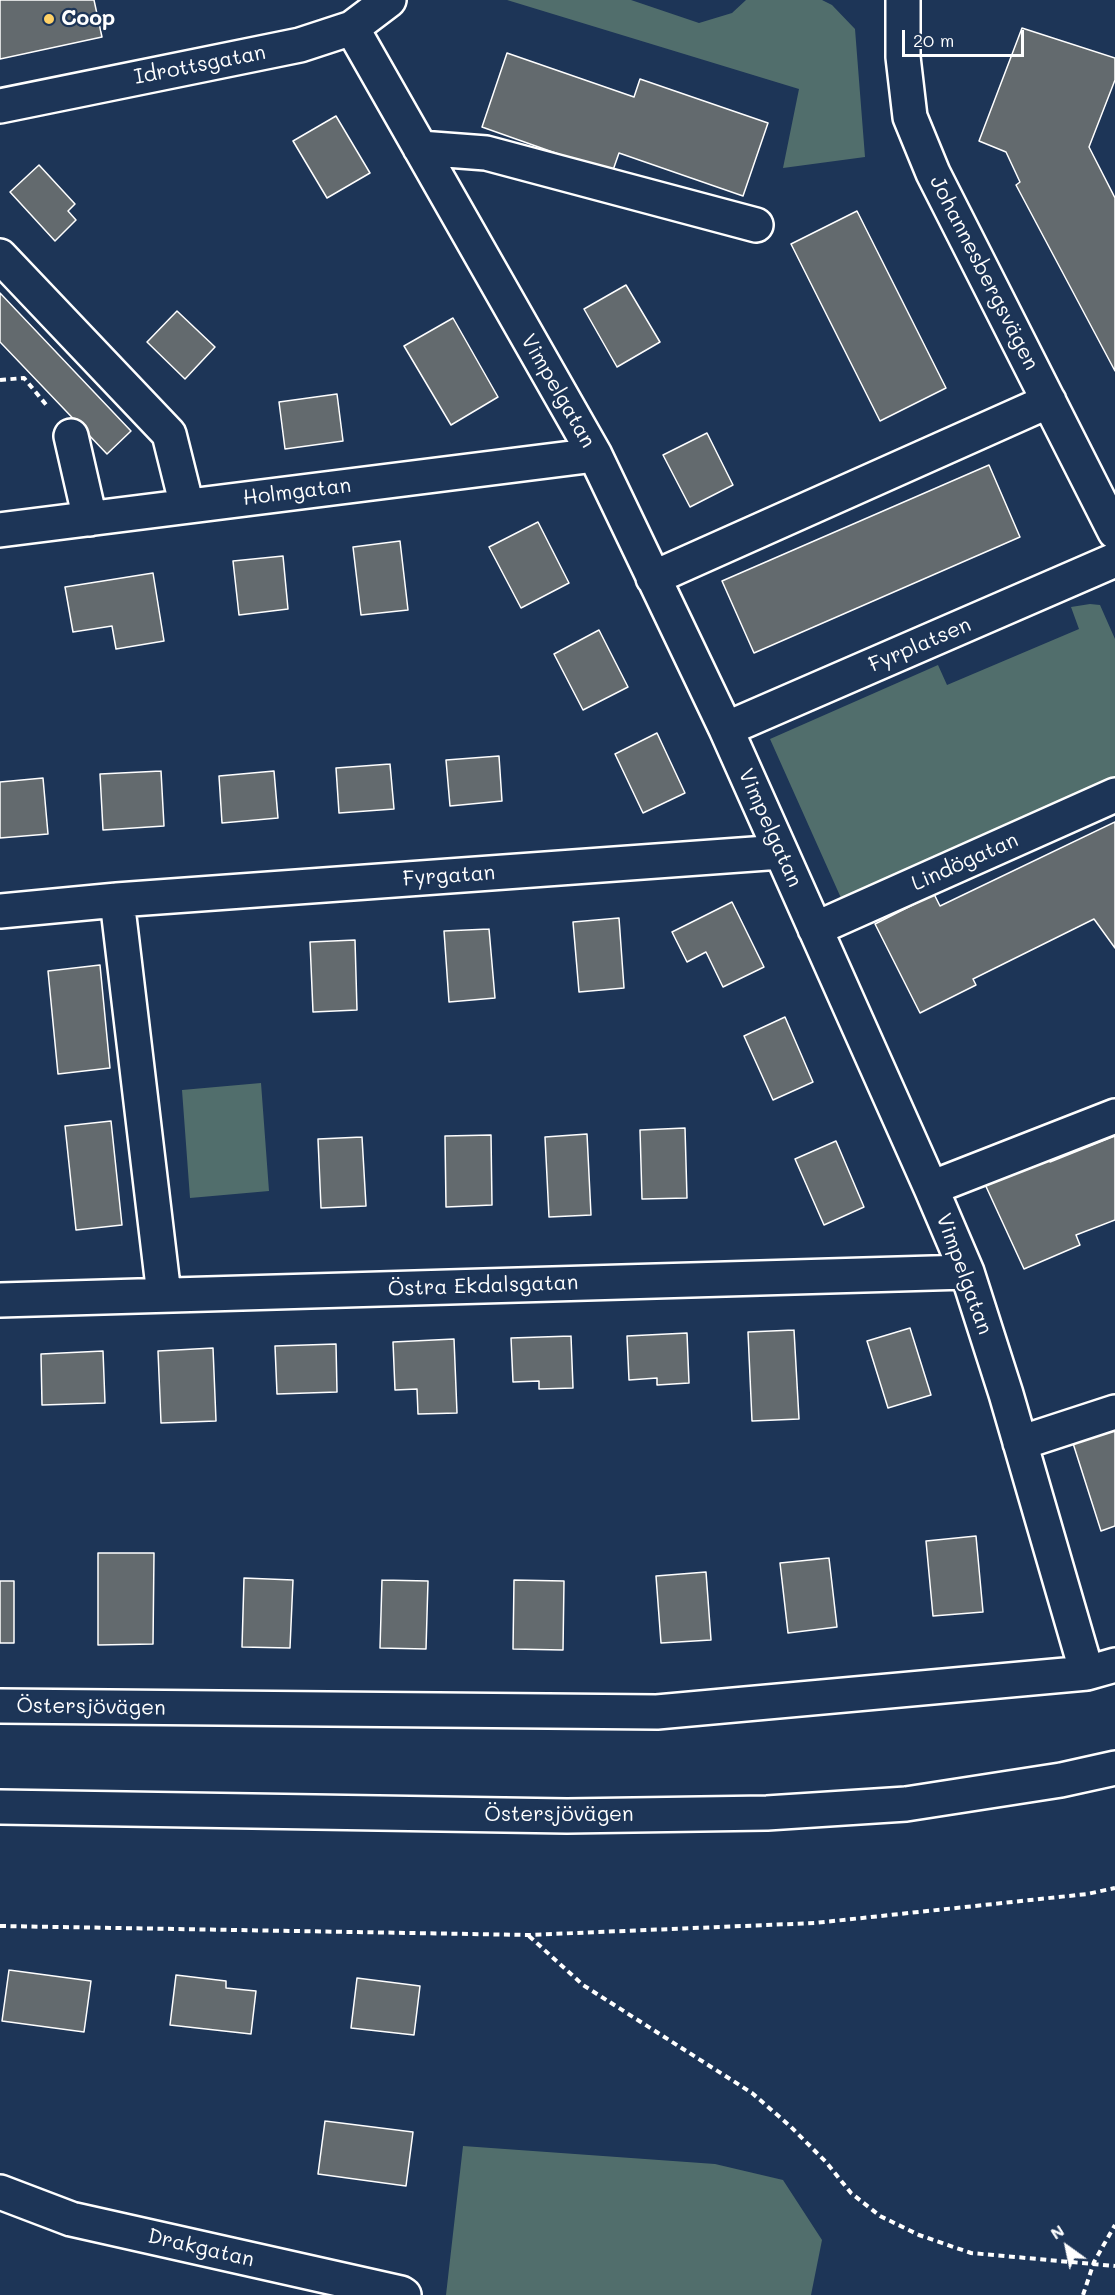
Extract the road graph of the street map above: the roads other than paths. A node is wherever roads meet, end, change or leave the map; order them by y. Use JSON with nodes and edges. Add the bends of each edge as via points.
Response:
{"nodes":[{"id":1,"x":389,"y":0,"type":"edge"},
{"id":2,"x":903,"y":0,"type":"edge"},
{"id":3,"x":351,"y":28,"type":"junction"},
{"id":4,"x":0,"y":106,"type":"edge"},
{"id":5,"x":420,"y":148,"type":"junction"},
{"id":6,"x":756,"y":225,"type":"dead end"},
{"id":7,"x":0,"y":256,"type":"edge"},
{"id":8,"x":1049,"y":401,"type":"junction"},
{"id":9,"x":71,"y":436,"type":"road end"},
{"id":10,"x":595,"y":455,"type":"junction"},
{"id":11,"x":188,"y":506,"type":"junction"},
{"id":12,"x":90,"y":519,"type":"junction"},
{"id":13,"x":0,"y":530,"type":"edge"},
{"id":14,"x":1115,"y":532,"type":"edge"},
{"id":15,"x":1115,"y":560,"type":"edge"},
{"id":16,"x":653,"y":578,"type":"junction"},
{"id":17,"x":726,"y":729,"type":"junction"},
{"id":18,"x":1115,"y":795,"type":"edge"},
{"id":19,"x":781,"y":852,"type":"junction"},
{"id":20,"x":117,"y":900,"type":"junction"},
{"id":21,"x":0,"y":911,"type":"edge"},
{"id":22,"x":815,"y":929,"type":"junction"},
{"id":23,"x":1115,"y":1116,"type":"edge"},
{"id":24,"x":931,"y":1188,"type":"junction"},
{"id":25,"x":967,"y":1272,"type":"junction"},
{"id":26,"x":164,"y":1295,"type":"junction"},
{"id":27,"x":0,"y":1300,"type":"edge"},
{"id":28,"x":1115,"y":1412,"type":"edge"},
{"id":29,"x":1020,"y":1443,"type":"junction"},
{"id":30,"x":1101,"y":1669,"type":"edge"},
{"id":31,"x":0,"y":1706,"type":"edge"},
{"id":32,"x":1115,"y":1768,"type":"edge"},
{"id":33,"x":0,"y":1808,"type":"edge"},
{"id":34,"x":0,"y":2192,"type":"edge"},
{"id":35,"x":404,"y":2295,"type":"edge"}],
"edges":[{"from":1,"to":3,"type":"street","name":"Idrottsgatan"},
{"from":2,"to":8,"type":"street","name":"Johannesbergsvägen","via":[[903,57],[910,117],[933,173]]},
{"from":3,"to":4,"type":"street","name":"Idrottsgatan","via":[[300,45]]},
{"from":3,"to":5,"type":"street","name":"Vimpelgatan"},
{"from":5,"to":6,"type":"street","via":[[486,153]]},
{"from":5,"to":10,"type":"street","name":"Vimpelgatan"},
{"from":7,"to":11,"type":"street","via":[[169,434]]},
{"from":8,"to":14,"type":"street","name":"Johannesbergsvägen"},
{"from":8,"to":16,"type":"street"},
{"from":9,"to":12,"type":"street"},
{"from":10,"to":11,"type":"street","name":"Holmgatan"},
{"from":10,"to":16,"type":"street","name":"Vimpelgatan"},
{"from":11,"to":12,"type":"street","name":"Holmgatan"},
{"from":12,"to":13,"type":"street","name":"Holmgatan"},
{"from":15,"to":17,"type":"street","name":"Fyrplatsen"},
{"from":16,"to":17,"type":"street","name":"Vimpelgatan"},
{"from":17,"to":19,"type":"street","name":"Vimpelgatan"},
{"from":18,"to":22,"type":"street","name":"Lindögatan"},
{"from":19,"to":20,"type":"street","name":"Fyrgatan"},
{"from":19,"to":22,"type":"street","name":"Vimpelgatan"},
{"from":20,"to":21,"type":"street","name":"Fyrgatan"},
{"from":20,"to":26,"type":"street"},
{"from":22,"to":24,"type":"street","name":"Vimpelgatan"},
{"from":23,"to":24,"type":"street"},
{"from":24,"to":25,"type":"street","name":"Vimpelgatan"},
{"from":25,"to":26,"type":"street","name":"Östra Ekdalsgatan"},
{"from":25,"to":29,"type":"street","name":"Vimpelgatan"},
{"from":26,"to":27,"type":"street","name":"Östra Ekdalsgatan"},
{"from":28,"to":29,"type":"street"},
{"from":29,"to":30,"type":"street","name":"Vimpelgatan"},
{"from":30,"to":31,"type":"street","name":"Östersjövägen","via":[[657,1712]]},
{"from":32,"to":33,"type":"street","name":"Östersjövägen","via":[[906,1804],[767,1813],[567,1816]]},
{"from":34,"to":35,"type":"street","name":"Drakgatan","via":[[70,2219]]}]}
